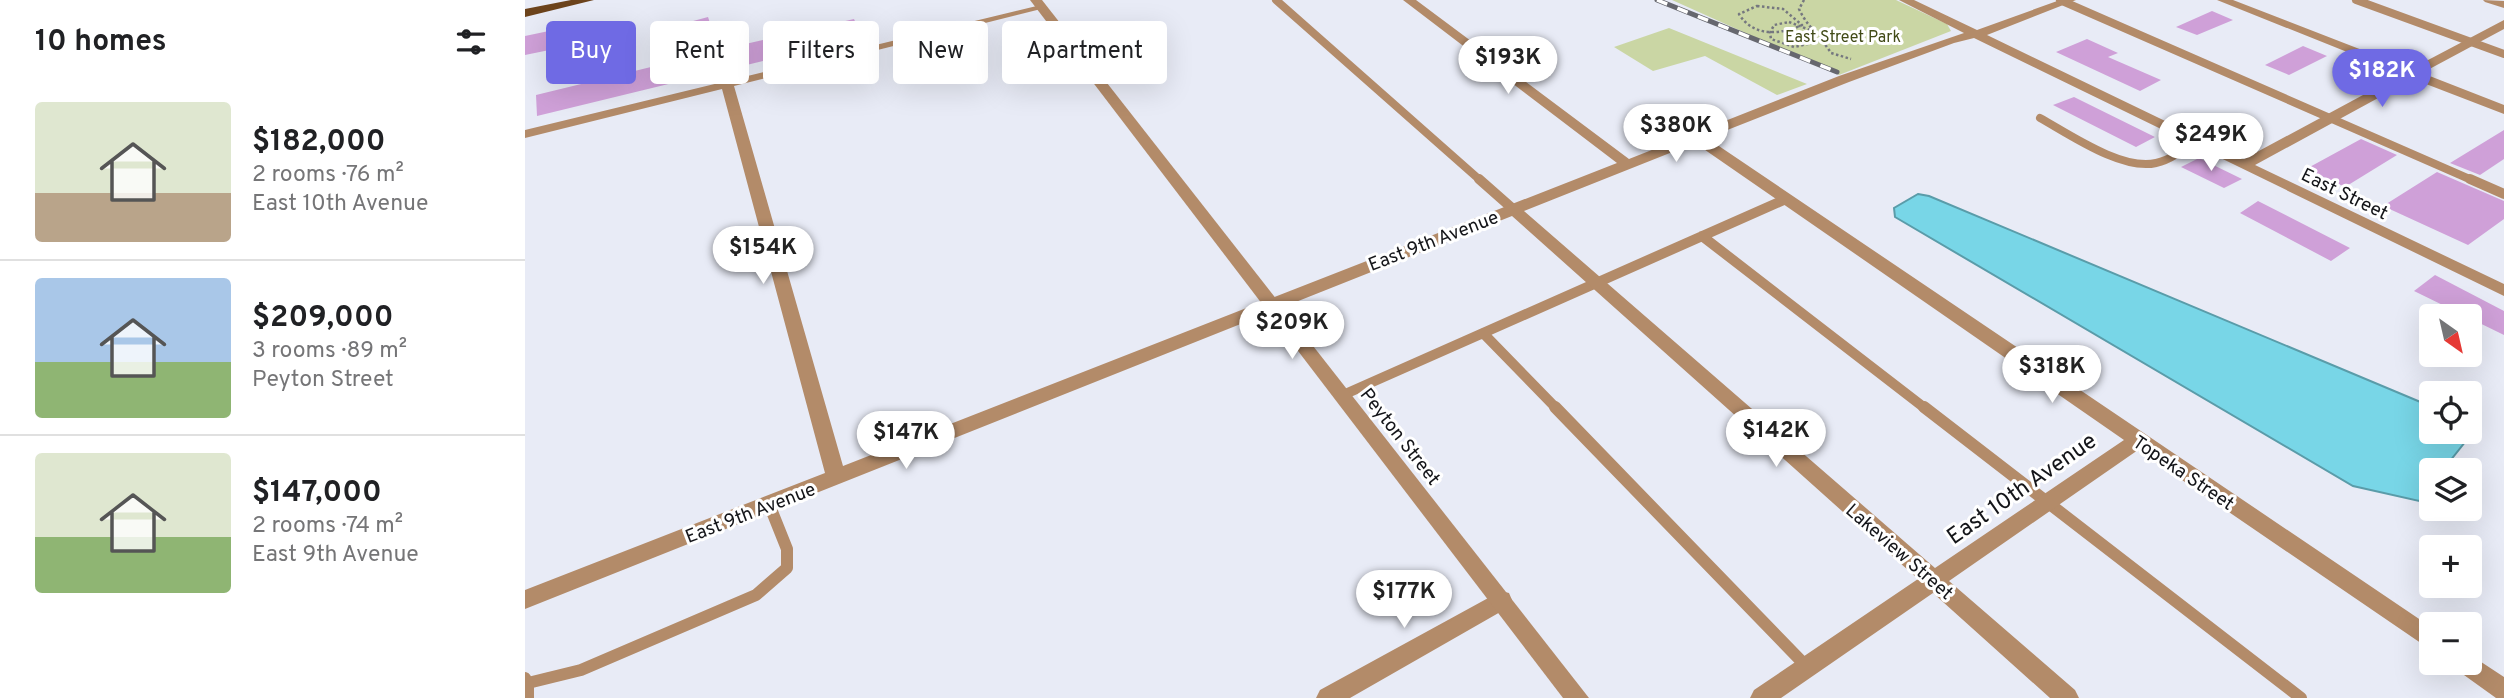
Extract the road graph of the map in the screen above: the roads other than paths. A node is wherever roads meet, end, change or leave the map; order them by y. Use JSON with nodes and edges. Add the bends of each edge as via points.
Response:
{"nodes":[{"id":1,"x":588,"y":0,"type":"edge"},
{"id":2,"x":1276,"y":0,"type":"edge"},
{"id":3,"x":1409,"y":0,"type":"edge"},
{"id":4,"x":1905,"y":0,"type":"edge"},
{"id":5,"x":2223,"y":0,"type":"edge"},
{"id":6,"x":2356,"y":0,"type":"edge"},
{"id":7,"x":2489,"y":0,"type":"edge"},
{"id":8,"x":2065,"y":1,"type":"edge"},
{"id":9,"x":1039,"y":3,"type":"edge"},
{"id":10,"x":2504,"y":5,"type":"edge"},
{"id":11,"x":525,"y":13,"type":"edge"},
{"id":12,"x":2504,"y":24,"type":"edge"},
{"id":13,"x":1975,"y":34,"type":"junction"},
{"id":14,"x":2472,"y":42,"type":"junction"},
{"id":15,"x":2504,"y":54,"type":"edge"},
{"id":16,"x":2413,"y":74,"type":"junction"},
{"id":17,"x":749,"y":78,"type":"edge"},
{"id":18,"x":727,"y":84,"type":"joint"},
{"id":19,"x":2504,"y":110,"type":"edge"},
{"id":20,"x":2040,"y":118,"type":"dead end"},
{"id":21,"x":2329,"y":118,"type":"junction"},
{"id":22,"x":525,"y":134,"type":"edge"},
{"id":23,"x":1696,"y":137,"type":"junction"},
{"id":24,"x":2193,"y":141,"type":"junction"},
{"id":25,"x":1627,"y":164,"type":"junction"},
{"id":26,"x":2244,"y":165,"type":"junction"},
{"id":27,"x":2504,"y":194,"type":"edge"},
{"id":28,"x":1786,"y":199,"type":"junction"},
{"id":29,"x":1513,"y":209,"type":"junction"},
{"id":30,"x":1702,"y":236,"type":"junction"},
{"id":31,"x":1597,"y":283,"type":"junction"},
{"id":32,"x":2504,"y":290,"type":"edge"},
{"id":33,"x":1271,"y":303,"type":"junction"},
{"id":34,"x":1483,"y":333,"type":"junction"},
{"id":35,"x":1343,"y":395,"type":"junction"},
{"id":36,"x":2138,"y":440,"type":"junction"},
{"id":37,"x":836,"y":478,"type":"junction"},
{"id":38,"x":2047,"y":502,"type":"junction"},
{"id":39,"x":769,"y":504,"type":"junction"},
{"id":40,"x":1933,"y":580,"type":"junction"},
{"id":41,"x":525,"y":600,"type":"edge"},
{"id":42,"x":1501,"y":600,"type":"junction"},
{"id":43,"x":2419,"y":632,"type":"edge"},
{"id":44,"x":1807,"y":667,"type":"junction"},
{"id":45,"x":2482,"y":675,"type":"edge"},
{"id":46,"x":527,"y":686,"type":"edge"},
{"id":47,"x":2504,"y":690,"type":"edge"},
{"id":48,"x":1328,"y":698,"type":"edge"},
{"id":49,"x":1577,"y":698,"type":"edge"},
{"id":50,"x":1762,"y":698,"type":"edge"},
{"id":51,"x":2067,"y":698,"type":"edge"},
{"id":52,"x":2301,"y":698,"type":"edge"}],
"edges":[{"from":1,"to":11,"type":"main road"},
{"from":2,"to":29,"type":"lane"},
{"from":3,"to":25,"type":"street"},
{"from":4,"to":13,"type":"street","name":"East Street"},
{"from":5,"to":16,"type":"street"},
{"from":6,"to":14,"type":"lane"},
{"from":7,"to":10,"type":"street"},
{"from":8,"to":13,"type":"street","name":"East 9th Avenue"},
{"from":8,"to":21,"type":"lane"},
{"from":9,"to":17,"type":"street"},
{"from":9,"to":33,"type":"street","name":"Peyton Street"},
{"from":12,"to":14,"type":"street"},
{"from":13,"to":23,"type":"street","name":"East 9th Avenue","via":[[1867,70]]},
{"from":13,"to":24,"type":"street","name":"East Street"},
{"from":14,"to":15,"type":"lane"},
{"from":14,"to":16,"type":"street"},
{"from":16,"to":19,"type":"street"},
{"from":16,"to":21,"type":"street"},
{"from":18,"to":22,"type":"street"},
{"from":18,"to":37,"type":"street"},
{"from":20,"to":24,"type":"lane","via":[[2131,163],[2152,164],[2169,158]]},
{"from":21,"to":26,"type":"street"},
{"from":21,"to":27,"type":"lane"},
{"from":23,"to":25,"type":"street","name":"East 9th Avenue"},
{"from":23,"to":28,"type":"street","name":"Topeka Street"},
{"from":24,"to":26,"type":"street","name":"East Street"},
{"from":25,"to":29,"type":"street","name":"East 9th Avenue"},
{"from":26,"to":32,"type":"street","name":"East Street"},
{"from":28,"to":30,"type":"lane"},
{"from":28,"to":36,"type":"street","name":"Topeka Street"},
{"from":29,"to":31,"type":"street","name":"Lakeview Street"},
{"from":29,"to":33,"type":"street","name":"East 9th Avenue"},
{"from":30,"to":31,"type":"lane"},
{"from":30,"to":38,"type":"lane"},
{"from":31,"to":34,"type":"lane"},
{"from":31,"to":40,"type":"street","name":"Lakeview Street"},
{"from":33,"to":35,"type":"street","name":"Peyton Street"},
{"from":33,"to":37,"type":"street","name":"East 9th Avenue"},
{"from":34,"to":35,"type":"lane"},
{"from":34,"to":44,"type":"lane"},
{"from":35,"to":42,"type":"street","name":"Peyton Street"},
{"from":36,"to":38,"type":"street","name":"East 10th Avenue"},
{"from":36,"to":43,"type":"street","name":"Topeka Street"},
{"from":37,"to":39,"type":"street","name":"East 9th Avenue"},
{"from":38,"to":40,"type":"street","name":"East 10th Avenue"},
{"from":38,"to":52,"type":"lane"},
{"from":39,"to":41,"type":"street","name":"East 9th Avenue"},
{"from":39,"to":46,"type":"lane","via":[[787,549],[787,568],[756,595],[582,670]]},
{"from":40,"to":44,"type":"street","name":"East 10th Avenue"},
{"from":40,"to":51,"type":"street","name":"Lakeview Street"},
{"from":42,"to":48,"type":"street"},
{"from":42,"to":49,"type":"street","name":"Peyton Street"},
{"from":44,"to":50,"type":"street","name":"East 10th Avenue"},
{"from":45,"to":47,"type":"street"}]}
